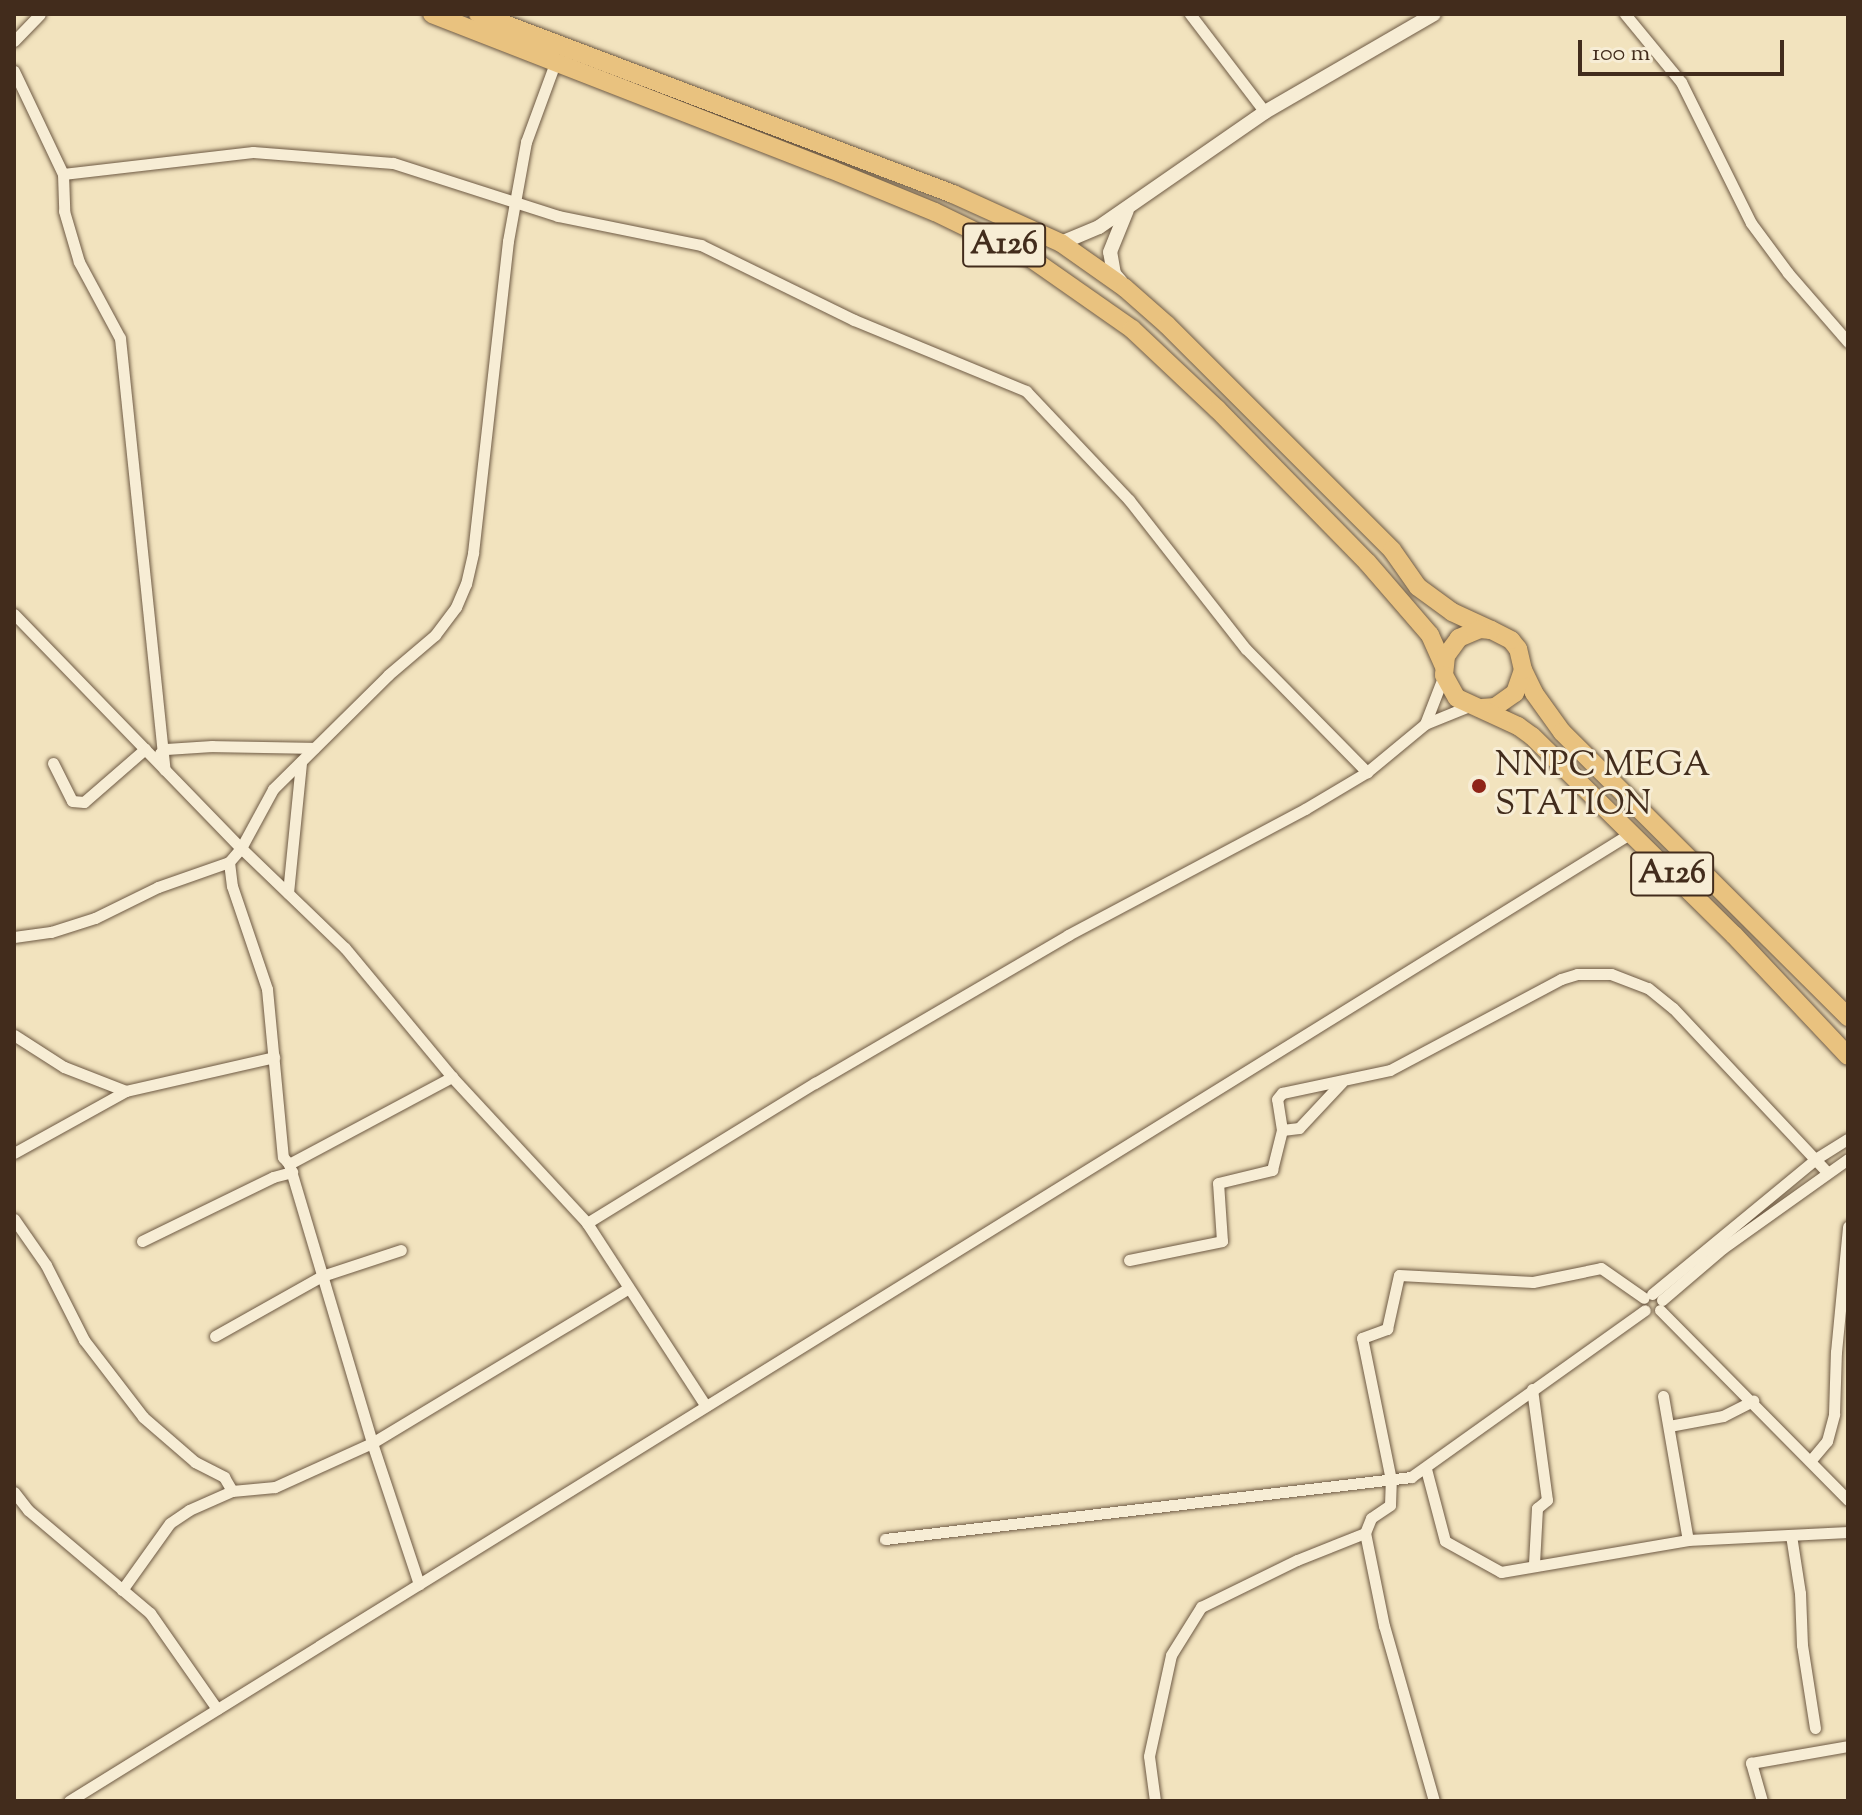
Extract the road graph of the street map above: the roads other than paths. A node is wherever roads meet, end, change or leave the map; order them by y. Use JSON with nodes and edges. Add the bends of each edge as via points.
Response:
{"nodes":[{"id":1,"x":40,"y":14,"type":"edge"},
{"id":2,"x":432,"y":14,"type":"edge"},
{"id":3,"x":479,"y":14,"type":"edge"},
{"id":4,"x":1190,"y":14,"type":"edge"},
{"id":5,"x":1434,"y":14,"type":"edge"},
{"id":6,"x":1625,"y":14,"type":"edge"},
{"id":7,"x":14,"y":41,"type":"edge"},
{"id":8,"x":555,"y":63,"type":"junction"},
{"id":9,"x":14,"y":71,"type":"edge"},
{"id":10,"x":1265,"y":112,"type":"junction"},
{"id":11,"x":63,"y":174,"type":"junction"},
{"id":12,"x":515,"y":203,"type":"junction"},
{"id":13,"x":1129,"y":206,"type":"junction"},
{"id":14,"x":1061,"y":243,"type":"junction"},
{"id":15,"x":1125,"y":288,"type":"junction"},
{"id":16,"x":1848,"y":342,"type":"edge"},
{"id":17,"x":14,"y":614,"type":"edge"},
{"id":18,"x":1491,"y":630,"type":"junction"},
{"id":19,"x":1523,"y":670,"type":"junction"},
{"id":20,"x":1444,"y":671,"type":"junction"},
{"id":21,"x":1476,"y":707,"type":"junction"},
{"id":22,"x":1425,"y":724,"type":"junction"},
{"id":23,"x":314,"y":748,"type":"junction"},
{"id":24,"x":154,"y":752,"type":"junction"},
{"id":25,"x":301,"y":762,"type":"junction"},
{"id":26,"x":53,"y":763,"type":"dead end"},
{"id":27,"x":1367,"y":772,"type":"junction"},
{"id":28,"x":1631,"y":833,"type":"junction"},
{"id":29,"x":241,"y":848,"type":"junction"},
{"id":30,"x":229,"y":862,"type":"junction"},
{"id":31,"x":288,"y":893,"type":"junction"},
{"id":32,"x":14,"y":937,"type":"edge"},
{"id":33,"x":1848,"y":1017,"type":"edge"},
{"id":34,"x":14,"y":1035,"type":"edge"},
{"id":35,"x":1848,"y":1056,"type":"edge"},
{"id":36,"x":274,"y":1057,"type":"junction"},
{"id":37,"x":452,"y":1077,"type":"junction"},
{"id":38,"x":1342,"y":1082,"type":"junction"},
{"id":39,"x":126,"y":1091,"type":"junction"},
{"id":40,"x":1282,"y":1130,"type":"junction"},
{"id":41,"x":1848,"y":1139,"type":"edge"},
{"id":42,"x":14,"y":1153,"type":"edge"},
{"id":43,"x":1817,"y":1158,"type":"junction"},
{"id":44,"x":1848,"y":1159,"type":"edge"},
{"id":45,"x":290,"y":1168,"type":"junction"},
{"id":46,"x":1828,"y":1173,"type":"junction"},
{"id":47,"x":14,"y":1219,"type":"edge"},
{"id":48,"x":587,"y":1223,"type":"junction"},
{"id":49,"x":1848,"y":1227,"type":"edge"},
{"id":50,"x":142,"y":1241,"type":"dead end"},
{"id":51,"x":401,"y":1250,"type":"dead end"},
{"id":52,"x":1129,"y":1260,"type":"dead end"},
{"id":53,"x":322,"y":1276,"type":"junction"},
{"id":54,"x":627,"y":1289,"type":"junction"},
{"id":55,"x":1653,"y":1302,"type":"junction"},
{"id":56,"x":215,"y":1336,"type":"dead end"},
{"id":57,"x":1532,"y":1389,"type":"junction"},
{"id":58,"x":1663,"y":1396,"type":"dead end"},
{"id":59,"x":1753,"y":1401,"type":"junction"},
{"id":60,"x":706,"y":1406,"type":"junction"},
{"id":61,"x":1669,"y":1426,"type":"junction"},
{"id":62,"x":372,"y":1443,"type":"junction"},
{"id":63,"x":1811,"y":1460,"type":"junction"},
{"id":64,"x":1426,"y":1469,"type":"junction"},
{"id":65,"x":1391,"y":1480,"type":"junction"},
{"id":66,"x":232,"y":1491,"type":"junction"},
{"id":67,"x":14,"y":1492,"type":"edge"},
{"id":68,"x":1848,"y":1500,"type":"edge"},
{"id":69,"x":1848,"y":1532,"type":"edge"},
{"id":70,"x":1365,"y":1533,"type":"junction"},
{"id":71,"x":1791,"y":1535,"type":"junction"},
{"id":72,"x":885,"y":1539,"type":"dead end"},
{"id":73,"x":1688,"y":1540,"type":"junction"},
{"id":74,"x":1534,"y":1564,"type":"junction"},
{"id":75,"x":419,"y":1584,"type":"junction"},
{"id":76,"x":122,"y":1590,"type":"junction"},
{"id":77,"x":217,"y":1709,"type":"junction"},
{"id":78,"x":1815,"y":1728,"type":"dead end"},
{"id":79,"x":1848,"y":1746,"type":"edge"},
{"id":80,"x":69,"y":1801,"type":"edge"},
{"id":81,"x":1155,"y":1801,"type":"edge"},
{"id":82,"x":1434,"y":1801,"type":"edge"},
{"id":83,"x":1762,"y":1801,"type":"edge"}],
"edges":[{"from":1,"to":7,"type":"street"},
{"from":2,"to":8,"type":"highway","number":"A126"},
{"from":3,"to":14,"type":"highway","number":"A126","via":[[953,194]]},
{"from":4,"to":10,"type":"street"},
{"from":5,"to":10,"type":"street"},
{"from":6,"to":16,"type":"street","via":[[1681,82],[1751,223]]},
{"from":8,"to":12,"type":"street","via":[[526,142]]},
{"from":8,"to":20,"type":"highway","number":"A126","via":[[935,212],[1032,259],[1089,297],[1180,374],[1367,562],[1430,635]]},
{"from":9,"to":11,"type":"street"},
{"from":10,"to":13,"type":"street"},
{"from":11,"to":12,"type":"street","via":[[253,152],[393,163]]},
{"from":11,"to":24,"type":"street","via":[[64,211],[79,262],[120,338]]},
{"from":12,"to":23,"type":"street","via":[[466,584],[435,635]]},
{"from":12,"to":27,"type":"street","via":[[701,245],[854,320],[1026,391],[1129,500],[1246,649]]},
{"from":13,"to":14,"type":"street","via":[[1099,227]]},
{"from":13,"to":15,"type":"street","via":[[1110,252],[1114,274]]},
{"from":14,"to":15,"type":"highway","number":"A126"},
{"from":15,"to":18,"type":"highway","number":"A126","via":[[1392,550],[1418,587],[1452,612]]},
{"from":17,"to":24,"type":"street"},
{"from":18,"to":19,"type":"highway","number":"A126","via":[[1511,640]]},
{"from":18,"to":20,"type":"highway","via":[[1459,638]]},
{"from":19,"to":21,"type":"highway","via":[[1515,693],[1495,707]]},
{"from":19,"to":33,"type":"highway","number":"A126","via":[[1562,732]]},
{"from":20,"to":21,"type":"highway","number":"A126","via":[[1449,688]]},
{"from":20,"to":22,"type":"street"},
{"from":21,"to":22,"type":"street"},
{"from":21,"to":28,"type":"highway","number":"A126","via":[[1532,736]]},
{"from":22,"to":27,"type":"street"},
{"from":23,"to":24,"type":"street","via":[[212,746]]},
{"from":23,"to":25,"type":"street"},
{"from":24,"to":26,"type":"street","via":[[84,802],[72,801]]},
{"from":24,"to":29,"type":"street"},
{"from":25,"to":29,"type":"street","via":[[273,789]]},
{"from":25,"to":31,"type":"street"},
{"from":27,"to":48,"type":"street","via":[[1068,935]]},
{"from":28,"to":35,"type":"highway","number":"A126"},
{"from":28,"to":60,"type":"street"},
{"from":29,"to":30,"type":"street"},
{"from":29,"to":31,"type":"street"},
{"from":30,"to":32,"type":"street","via":[[158,887],[95,918]]},
{"from":30,"to":36,"type":"street","via":[[232,886],[267,989]]},
{"from":31,"to":37,"type":"street","via":[[345,948]]},
{"from":34,"to":39,"type":"street","via":[[64,1067]]},
{"from":36,"to":39,"type":"street"},
{"from":36,"to":45,"type":"street","via":[[283,1157]]},
{"from":37,"to":45,"type":"street"},
{"from":37,"to":48,"type":"street"},
{"from":38,"to":40,"type":"street","via":[[1299,1128]]},
{"from":38,"to":40,"type":"street","via":[[1282,1093],[1277,1099]]},
{"from":38,"to":43,"type":"street","via":[[1390,1070],[1561,979],[1611,974],[1648,988],[1673,1008]]},
{"from":39,"to":42,"type":"street"},
{"from":40,"to":52,"type":"street","via":[[1272,1170],[1218,1183],[1222,1241]]},
{"from":41,"to":43,"type":"street"},
{"from":43,"to":46,"type":"street"},
{"from":43,"to":55,"type":"street"},
{"from":44,"to":46,"type":"street"},
{"from":45,"to":50,"type":"street"},
{"from":45,"to":53,"type":"street"},
{"from":46,"to":55,"type":"street"},
{"from":47,"to":66,"type":"street","via":[[46,1265],[84,1340],[143,1417],[195,1462],[224,1477]]},
{"from":48,"to":54,"type":"street"},
{"from":49,"to":63,"type":"street","via":[[1834,1414],[1827,1441]]},
{"from":51,"to":53,"type":"street"},
{"from":53,"to":56,"type":"street"},
{"from":53,"to":62,"type":"street"},
{"from":54,"to":60,"type":"street"},
{"from":54,"to":62,"type":"street"},
{"from":55,"to":57,"type":"street"},
{"from":55,"to":59,"type":"street"},
{"from":55,"to":65,"type":"street","via":[[1601,1268],[1533,1282],[1399,1275],[1387,1329],[1362,1338]]},
{"from":57,"to":64,"type":"street"},
{"from":57,"to":74,"type":"street","via":[[1547,1500],[1537,1508]]},
{"from":58,"to":61,"type":"street"},
{"from":59,"to":61,"type":"street","via":[[1723,1416]]},
{"from":59,"to":63,"type":"street"},
{"from":60,"to":75,"type":"street"},
{"from":61,"to":73,"type":"street"},
{"from":62,"to":66,"type":"street","via":[[275,1487]]},
{"from":62,"to":75,"type":"street"},
{"from":63,"to":68,"type":"street"},
{"from":64,"to":65,"type":"street"},
{"from":64,"to":74,"type":"street","via":[[1445,1541],[1501,1572]]},
{"from":65,"to":70,"type":"street","via":[[1390,1505],[1371,1518]]},
{"from":65,"to":72,"type":"street"},
{"from":66,"to":76,"type":"street","via":[[170,1523]]},
{"from":67,"to":76,"type":"street"},
{"from":69,"to":71,"type":"street"},
{"from":70,"to":81,"type":"street","via":[[1201,1607],[1171,1655],[1149,1756]]},
{"from":70,"to":82,"type":"street","via":[[1384,1626]]},
{"from":71,"to":73,"type":"street"},
{"from":71,"to":78,"type":"street"},
{"from":73,"to":74,"type":"street"},
{"from":75,"to":77,"type":"street"},
{"from":76,"to":77,"type":"street","via":[[150,1613]]},
{"from":77,"to":80,"type":"street"},
{"from":79,"to":83,"type":"street","via":[[1751,1763]]}]}
